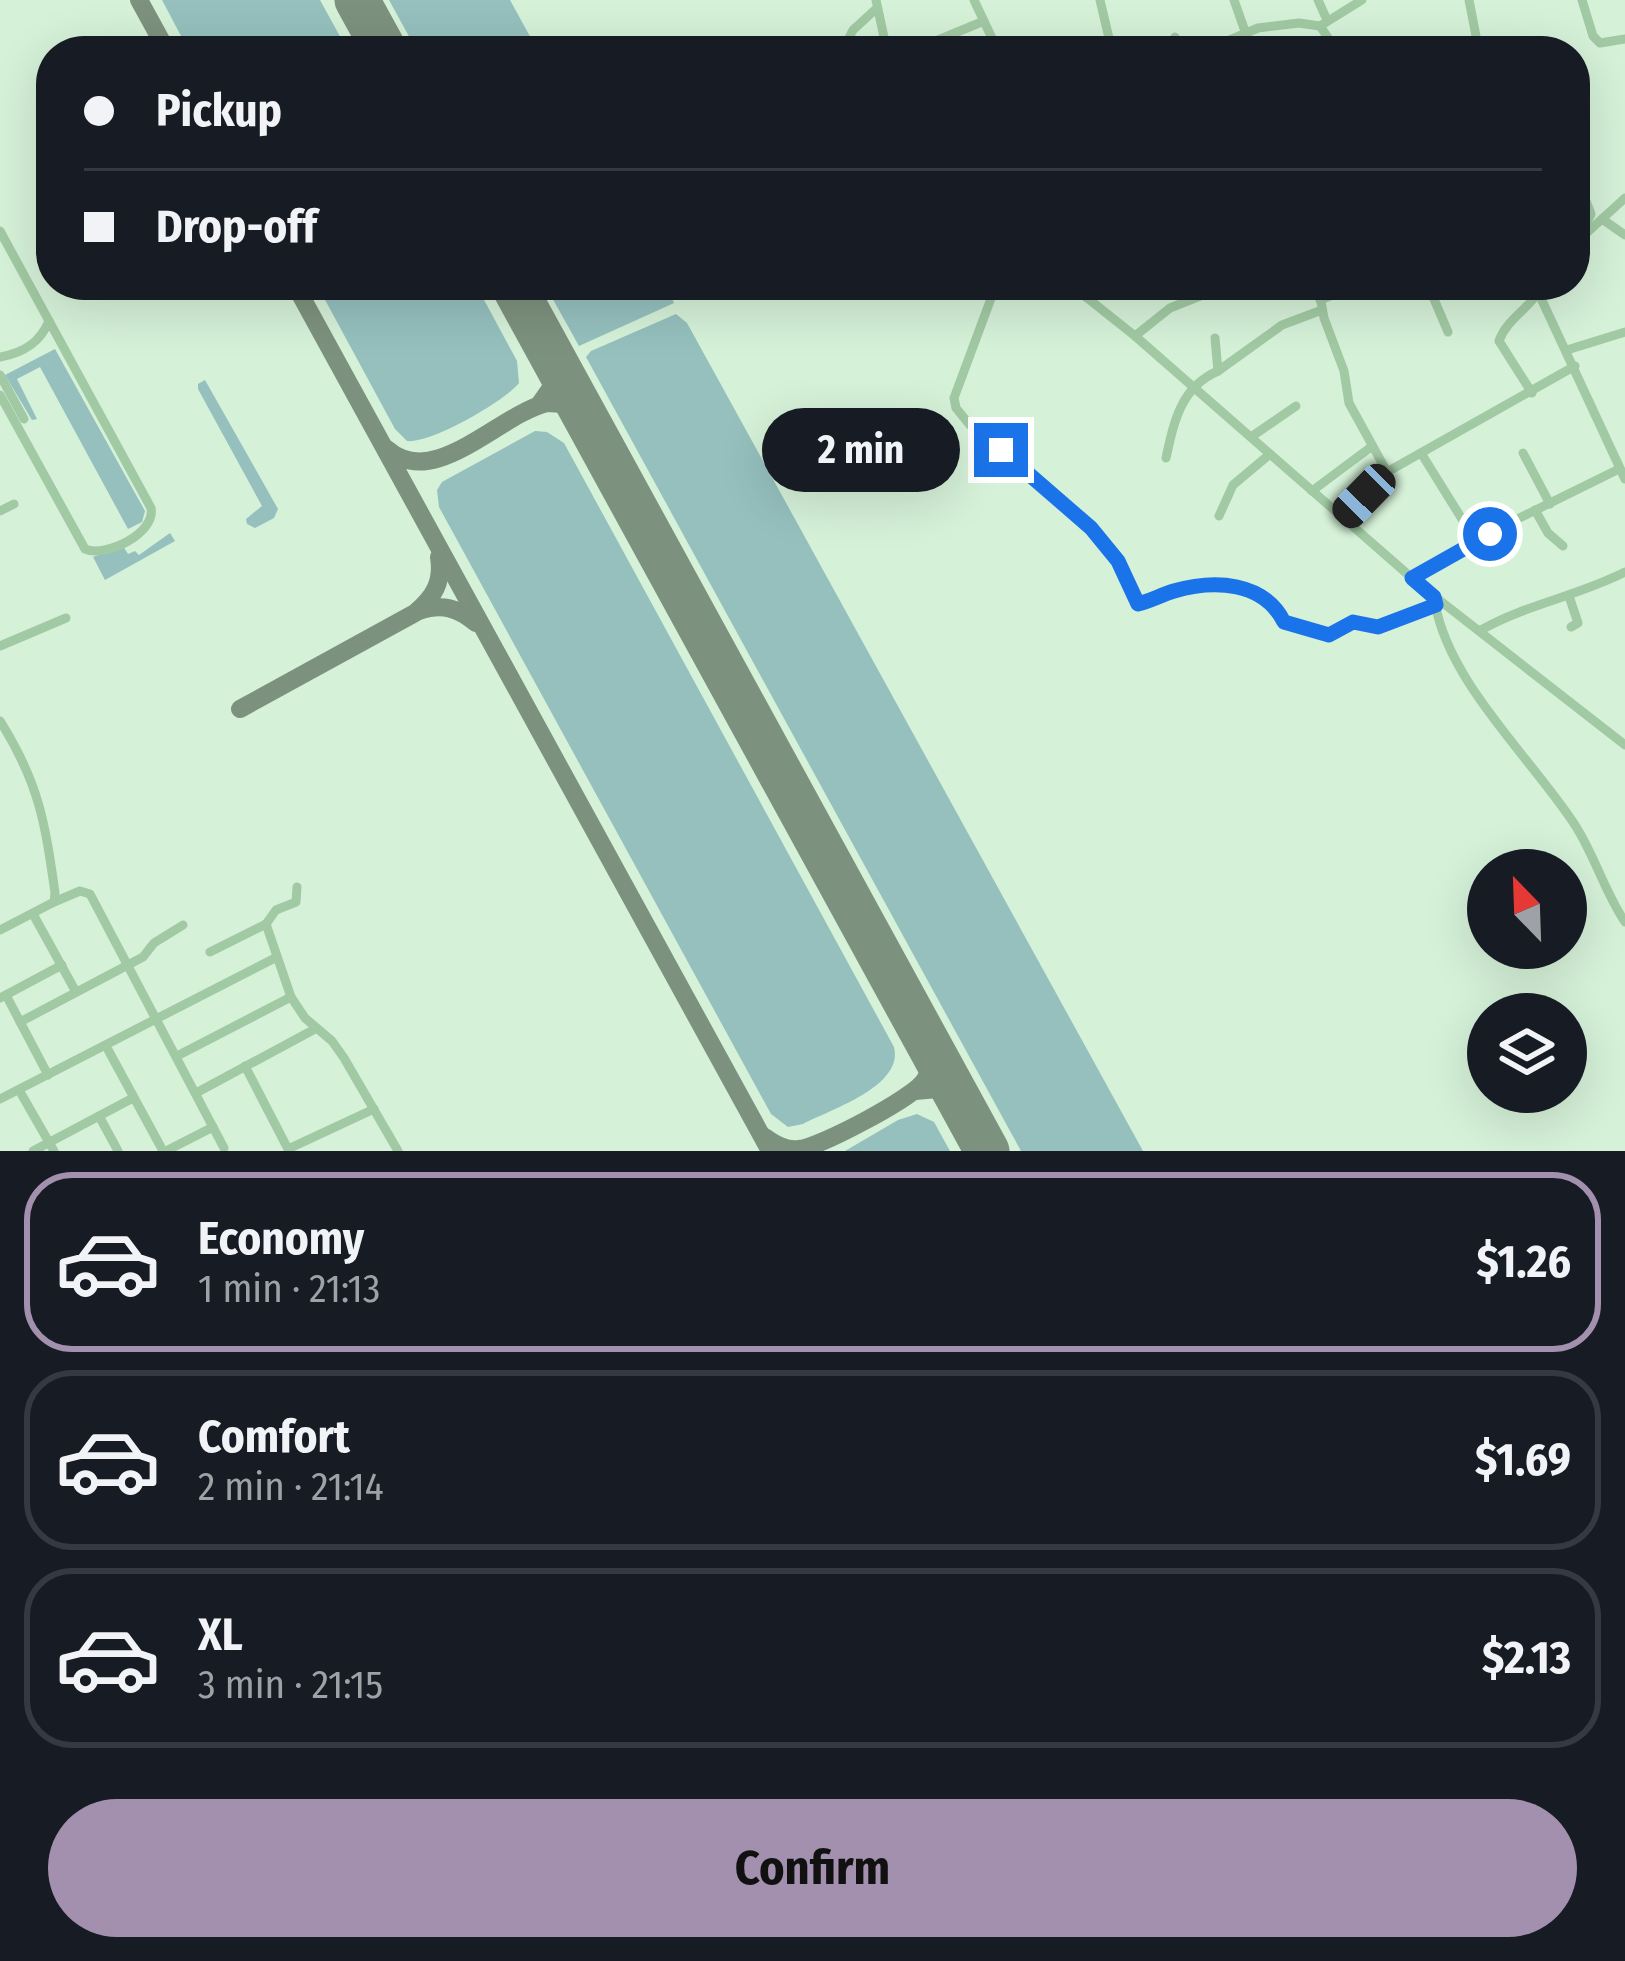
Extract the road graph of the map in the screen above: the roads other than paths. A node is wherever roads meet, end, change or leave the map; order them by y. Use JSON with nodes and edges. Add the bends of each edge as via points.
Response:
{"nodes":[{"id":1,"x":974,"y":0,"type":"edge"},
{"id":2,"x":1100,"y":0,"type":"edge"},
{"id":3,"x":1234,"y":0,"type":"edge"},
{"id":4,"x":1318,"y":0,"type":"edge"},
{"id":5,"x":1362,"y":0,"type":"edge"},
{"id":6,"x":1469,"y":0,"type":"edge"},
{"id":7,"x":1582,"y":0,"type":"edge"},
{"id":8,"x":877,"y":4,"type":"edge"},
{"id":9,"x":984,"y":21,"type":"junction"},
{"id":10,"x":1323,"y":23,"type":"junction"},
{"id":11,"x":1246,"y":32,"type":"junction"},
{"id":12,"x":850,"y":36,"type":"edge"},
{"id":13,"x":884,"y":36,"type":"edge"},
{"id":14,"x":948,"y":36,"type":"edge"},
{"id":15,"x":991,"y":36,"type":"edge"},
{"id":16,"x":1108,"y":36,"type":"edge"},
{"id":17,"x":1237,"y":36,"type":"edge"},
{"id":18,"x":1247,"y":36,"type":"edge"},
{"id":19,"x":1330,"y":36,"type":"edge"},
{"id":20,"x":1475,"y":36,"type":"dead end"},
{"id":21,"x":1625,"y":39,"type":"edge"},
{"id":22,"x":1625,"y":198,"type":"edge"},
{"id":23,"x":1602,"y":219,"type":"junction"},
{"id":24,"x":1590,"y":230,"type":"edge"},
{"id":25,"x":0,"y":231,"type":"edge"},
{"id":26,"x":1625,"y":236,"type":"edge"},
{"id":27,"x":36,"y":297,"type":"edge"},
{"id":28,"x":38,"y":300,"type":"edge"},
{"id":29,"x":990,"y":300,"type":"edge"},
{"id":30,"x":1090,"y":300,"type":"edge"},
{"id":31,"x":1190,"y":300,"type":"edge"},
{"id":32,"x":1320,"y":300,"type":"edge"},
{"id":33,"x":1330,"y":300,"type":"edge"},
{"id":34,"x":1434,"y":300,"type":"edge"},
{"id":35,"x":1530,"y":300,"type":"edge"},
{"id":36,"x":1544,"y":300,"type":"edge"},
{"id":37,"x":1321,"y":305,"type":"junction"},
{"id":38,"x":49,"y":321,"type":"junction"},
{"id":39,"x":1448,"y":332,"type":"dead end"},
{"id":40,"x":1625,"y":332,"type":"edge"},
{"id":41,"x":1135,"y":336,"type":"junction"},
{"id":42,"x":1215,"y":338,"type":"dead end"},
{"id":43,"x":1567,"y":350,"type":"junction"},
{"id":44,"x":0,"y":357,"type":"edge"},
{"id":45,"x":1575,"y":367,"type":"junction"},
{"id":46,"x":1218,"y":371,"type":"junction"},
{"id":47,"x":0,"y":375,"type":"edge"},
{"id":48,"x":1192,"y":386,"type":"junction"},
{"id":49,"x":1532,"y":393,"type":"junction"},
{"id":50,"x":0,"y":395,"type":"edge"},
{"id":51,"x":1296,"y":406,"type":"dead end"},
{"id":52,"x":24,"y":419,"type":"dead end"},
{"id":53,"x":1251,"y":436,"type":"junction"},
{"id":54,"x":1625,"y":444,"type":"edge"},
{"id":55,"x":1371,"y":447,"type":"junction"},
{"id":56,"x":1611,"y":452,"type":"junction"},
{"id":57,"x":1421,"y":453,"type":"junction"},
{"id":58,"x":1523,"y":453,"type":"dead end"},
{"id":59,"x":1270,"y":454,"type":"junction"},
{"id":60,"x":1166,"y":458,"type":"dead end"},
{"id":61,"x":1387,"y":472,"type":"junction"},
{"id":62,"x":1622,"y":474,"type":"edge"},
{"id":63,"x":1312,"y":490,"type":"junction"},
{"id":64,"x":1550,"y":503,"type":"junction"},
{"id":65,"x":14,"y":504,"type":"dead end"},
{"id":66,"x":1535,"y":510,"type":"junction"},
{"id":67,"x":0,"y":511,"type":"edge"},
{"id":68,"x":1219,"y":516,"type":"dead end"},
{"id":69,"x":1342,"y":518,"type":"junction"},
{"id":70,"x":1475,"y":540,"type":"junction"},
{"id":71,"x":1563,"y":546,"type":"dead end"},
{"id":72,"x":1625,"y":572,"type":"edge"},
{"id":73,"x":1412,"y":578,"type":"junction"},
{"id":74,"x":1569,"y":596,"type":"junction"},
{"id":75,"x":1435,"y":601,"type":"junction"},
{"id":76,"x":66,"y":618,"type":"dead end"},
{"id":77,"x":1571,"y":627,"type":"dead end"},
{"id":78,"x":1481,"y":630,"type":"junction"},
{"id":79,"x":0,"y":646,"type":"edge"},
{"id":80,"x":0,"y":721,"type":"edge"},
{"id":81,"x":1625,"y":745,"type":"edge"},
{"id":82,"x":297,"y":887,"type":"dead end"},
{"id":83,"x":54,"y":902,"type":"junction"},
{"id":84,"x":33,"y":914,"type":"junction"},
{"id":85,"x":1625,"y":922,"type":"edge"},
{"id":86,"x":266,"y":924,"type":"junction"},
{"id":87,"x":183,"y":925,"type":"dead end"},
{"id":88,"x":0,"y":930,"type":"edge"},
{"id":89,"x":210,"y":952,"type":"dead end"},
{"id":90,"x":275,"y":958,"type":"junction"},
{"id":91,"x":128,"y":964,"type":"junction"},
{"id":92,"x":62,"y":965,"type":"junction"},
{"id":93,"x":76,"y":992,"type":"junction"},
{"id":94,"x":3,"y":997,"type":"edge"},
{"id":95,"x":291,"y":997,"type":"junction"},
{"id":96,"x":156,"y":1019,"type":"junction"},
{"id":97,"x":20,"y":1022,"type":"junction"},
{"id":98,"x":314,"y":1029,"type":"junction"},
{"id":99,"x":106,"y":1046,"type":"junction"},
{"id":100,"x":177,"y":1056,"type":"junction"},
{"id":101,"x":245,"y":1066,"type":"junction"},
{"id":102,"x":48,"y":1075,"type":"junction"},
{"id":103,"x":19,"y":1090,"type":"junction"},
{"id":104,"x":196,"y":1093,"type":"junction"},
{"id":105,"x":133,"y":1098,"type":"junction"},
{"id":106,"x":0,"y":1100,"type":"edge"},
{"id":107,"x":374,"y":1109,"type":"junction"},
{"id":108,"x":99,"y":1116,"type":"junction"},
{"id":109,"x":213,"y":1127,"type":"junction"},
{"id":110,"x":51,"y":1147,"type":"edge"},
{"id":111,"x":224,"y":1148,"type":"edge"},
{"id":112,"x":32,"y":1151,"type":"edge"},
{"id":113,"x":118,"y":1151,"type":"edge"},
{"id":114,"x":164,"y":1151,"type":"edge"},
{"id":115,"x":398,"y":1151,"type":"edge"}],
"edges":[{"from":1,"to":9,"type":"street"},
{"from":2,"to":16,"type":"street"},
{"from":3,"to":11,"type":"street"},
{"from":4,"to":10,"type":"street"},
{"from":5,"to":10,"type":"street"},
{"from":6,"to":20,"type":"street"},
{"from":7,"to":21,"type":"street","via":[[1600,43]]},
{"from":8,"to":12,"type":"street"},
{"from":8,"to":13,"type":"street"},
{"from":9,"to":14,"type":"street"},
{"from":9,"to":15,"type":"street"},
{"from":10,"to":11,"type":"street"},
{"from":10,"to":19,"type":"street"},
{"from":11,"to":17,"type":"street"},
{"from":11,"to":18,"type":"street"},
{"from":22,"to":23,"type":"street"},
{"from":23,"to":24,"type":"street"},
{"from":23,"to":26,"type":"street"},
{"from":25,"to":27,"type":"street"},
{"from":28,"to":38,"type":"street"},
{"from":29,"to":75,"type":"street","via":[[956,408],[1091,528],[1138,604],[1226,584],[1262,595],[1284,622],[1321,635],[1353,622],[1378,627]]},
{"from":30,"to":41,"type":"street"},
{"from":31,"to":41,"type":"street"},
{"from":32,"to":37,"type":"street"},
{"from":33,"to":37,"type":"street"},
{"from":34,"to":39,"type":"street"},
{"from":35,"to":49,"type":"street","via":[[1499,341]]},
{"from":36,"to":43,"type":"street"},
{"from":37,"to":46,"type":"street"},
{"from":37,"to":55,"type":"street","via":[[1349,403]]},
{"from":38,"to":44,"type":"street","via":[[39,340]]},
{"from":38,"to":50,"type":"street","via":[[151,508],[149,526],[104,551],[86,549]]},
{"from":40,"to":43,"type":"street"},
{"from":41,"to":48,"type":"street"},
{"from":42,"to":46,"type":"street"},
{"from":43,"to":45,"type":"street"},
{"from":45,"to":49,"type":"street"},
{"from":45,"to":56,"type":"street"},
{"from":46,"to":48,"type":"street"},
{"from":47,"to":52,"type":"street"},
{"from":48,"to":53,"type":"street"},
{"from":48,"to":60,"type":"street"},
{"from":49,"to":57,"type":"street"},
{"from":51,"to":53,"type":"street"},
{"from":53,"to":59,"type":"street"},
{"from":54,"to":56,"type":"street"},
{"from":55,"to":61,"type":"street"},
{"from":55,"to":63,"type":"street"},
{"from":56,"to":62,"type":"street"},
{"from":57,"to":61,"type":"street"},
{"from":57,"to":70,"type":"street"},
{"from":58,"to":64,"type":"street"},
{"from":59,"to":63,"type":"street"},
{"from":59,"to":68,"type":"street","via":[[1234,485]]},
{"from":61,"to":69,"type":"street"},
{"from":62,"to":64,"type":"street"},
{"from":63,"to":69,"type":"street"},
{"from":64,"to":66,"type":"street"},
{"from":65,"to":67,"type":"street"},
{"from":66,"to":70,"type":"street"},
{"from":66,"to":71,"type":"street"},
{"from":69,"to":73,"type":"street"},
{"from":70,"to":73,"type":"street"},
{"from":72,"to":74,"type":"street"},
{"from":73,"to":75,"type":"street"},
{"from":74,"to":77,"type":"street","via":[[1578,623]]},
{"from":74,"to":78,"type":"street"},
{"from":75,"to":78,"type":"street"},
{"from":75,"to":85,"type":"street","via":[[1444,641],[1575,824]]},
{"from":76,"to":79,"type":"street"},
{"from":78,"to":81,"type":"street"},
{"from":80,"to":83,"type":"street","via":[[26,763],[46,824]]},
{"from":82,"to":86,"type":"street","via":[[296,902]]},
{"from":83,"to":84,"type":"street"},
{"from":83,"to":91,"type":"street","via":[[90,894]]},
{"from":84,"to":88,"type":"street"},
{"from":84,"to":92,"type":"street"},
{"from":86,"to":89,"type":"street"},
{"from":86,"to":90,"type":"street"},
{"from":87,"to":91,"type":"street"},
{"from":90,"to":95,"type":"street"},
{"from":90,"to":96,"type":"street"},
{"from":91,"to":93,"type":"street"},
{"from":91,"to":96,"type":"street"},
{"from":92,"to":93,"type":"street"},
{"from":92,"to":94,"type":"street"},
{"from":93,"to":97,"type":"street"},
{"from":94,"to":97,"type":"street"},
{"from":95,"to":98,"type":"street"},
{"from":95,"to":100,"type":"street"},
{"from":96,"to":99,"type":"street"},
{"from":96,"to":100,"type":"street"},
{"from":97,"to":102,"type":"street"},
{"from":98,"to":101,"type":"street"},
{"from":98,"to":107,"type":"street","via":[[332,1041]]},
{"from":99,"to":102,"type":"street"},
{"from":99,"to":105,"type":"street"},
{"from":100,"to":104,"type":"street"},
{"from":101,"to":104,"type":"street"},
{"from":101,"to":107,"type":"street","via":[[288,1149]]},
{"from":102,"to":103,"type":"street"},
{"from":103,"to":106,"type":"street"},
{"from":103,"to":110,"type":"street"},
{"from":104,"to":109,"type":"street"},
{"from":105,"to":108,"type":"street"},
{"from":105,"to":114,"type":"street"},
{"from":107,"to":115,"type":"street"},
{"from":108,"to":110,"type":"street"},
{"from":108,"to":113,"type":"street"},
{"from":109,"to":111,"type":"street"},
{"from":109,"to":114,"type":"street"},
{"from":110,"to":112,"type":"street"}]}
